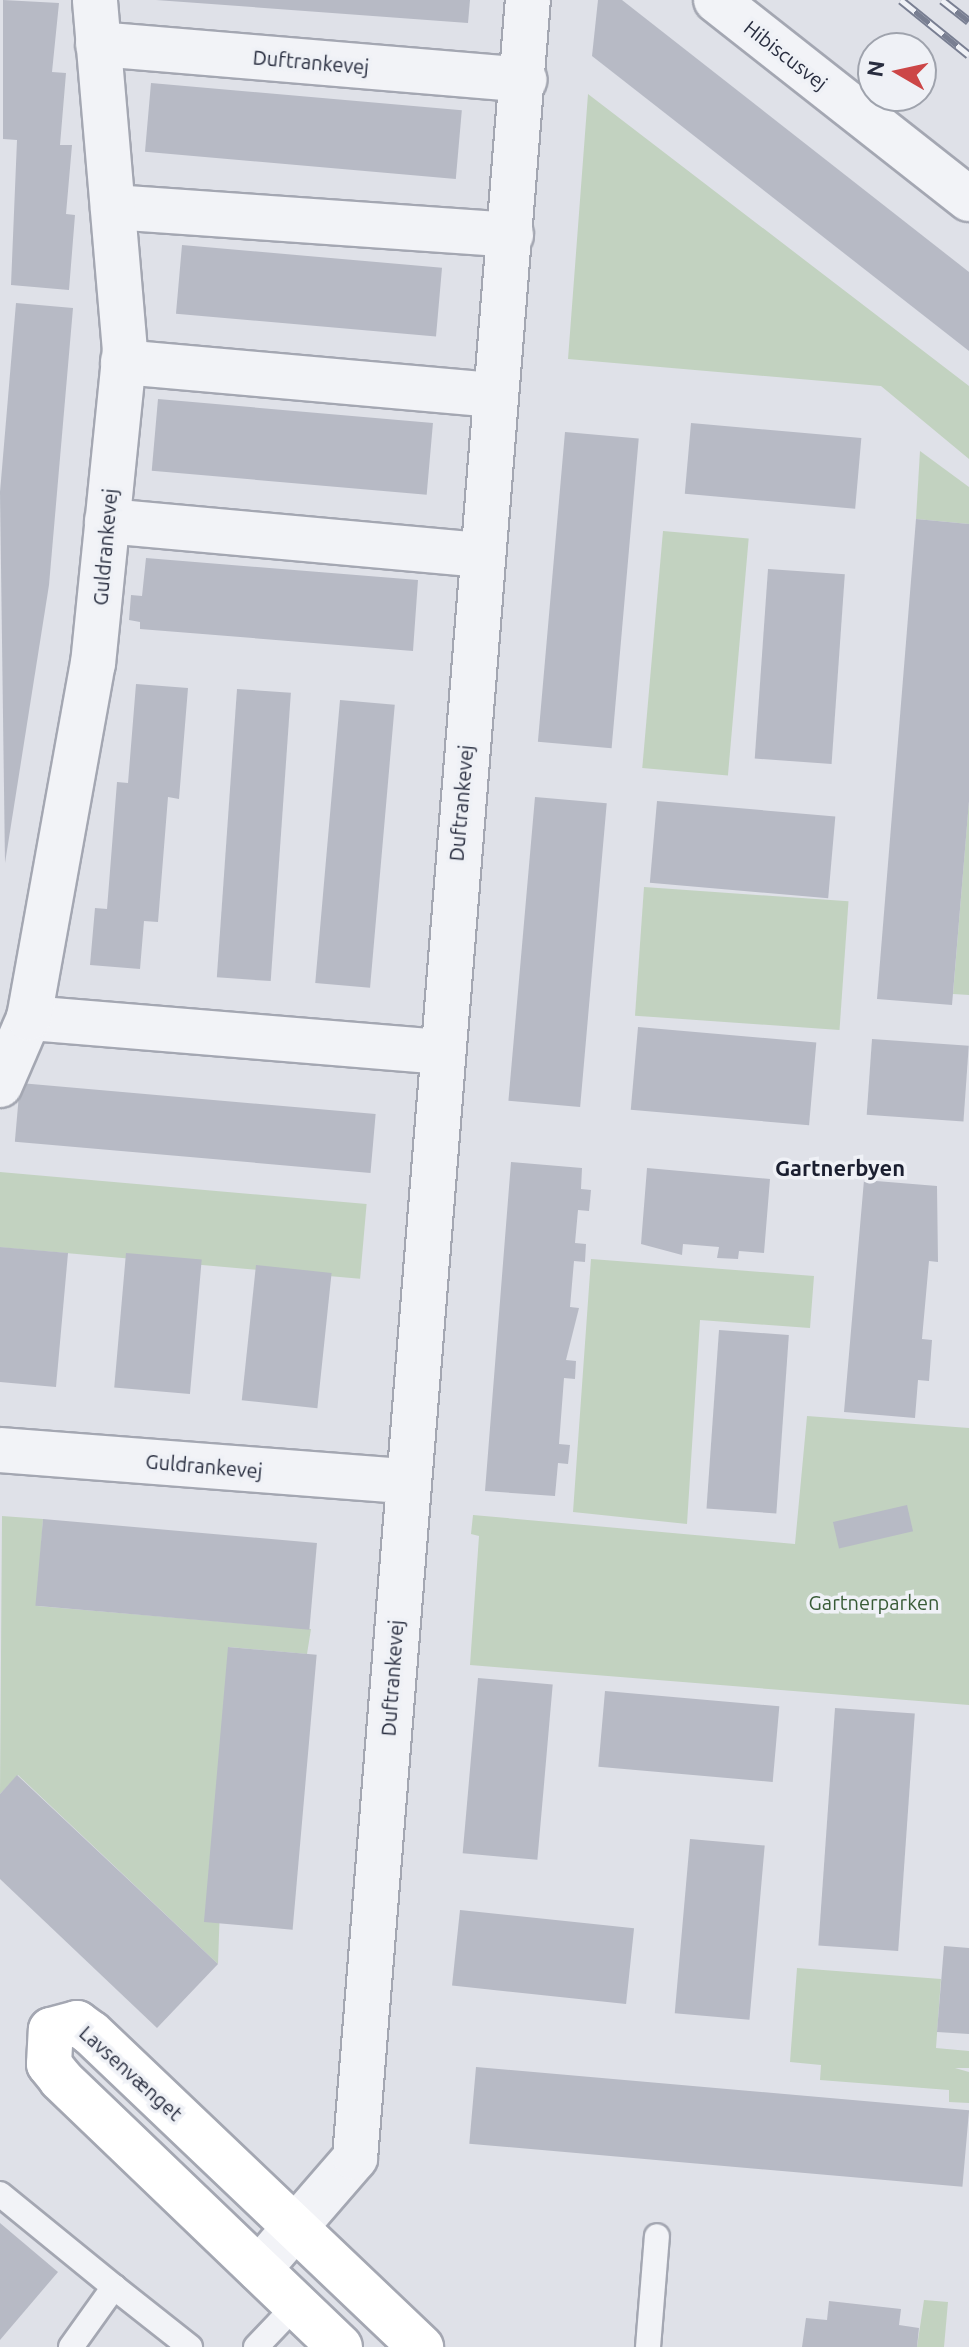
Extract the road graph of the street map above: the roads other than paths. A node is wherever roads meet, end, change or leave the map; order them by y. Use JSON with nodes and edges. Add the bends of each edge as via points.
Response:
{"nodes":[{"id":1,"x":95,"y":0,"type":"edge"},
{"id":2,"x":528,"y":0,"type":"edge"},
{"id":3,"x":716,"y":0,"type":"edge"},
{"id":4,"x":98,"y":44,"type":"junction"},
{"id":5,"x":524,"y":80,"type":"junction"},
{"id":6,"x":969,"y":199,"type":"edge"},
{"id":7,"x":113,"y":207,"type":"junction"},
{"id":8,"x":511,"y":235,"type":"junction"},
{"id":9,"x":123,"y":362,"type":"junction"},
{"id":10,"x":496,"y":395,"type":"junction"},
{"id":11,"x":107,"y":521,"type":"junction"},
{"id":12,"x":482,"y":555,"type":"junction"},
{"id":13,"x":29,"y":1018,"type":"junction"},
{"id":14,"x":440,"y":1052,"type":"junction"},
{"id":15,"x":0,"y":1085,"type":"edge"},
{"id":16,"x":0,"y":1450,"type":"edge"},
{"id":17,"x":407,"y":1481,"type":"junction"},
{"id":18,"x":0,"y":2194,"type":"edge"},
{"id":19,"x":296,"y":2228,"type":"junction"},
{"id":20,"x":657,"y":2236,"type":"dead end"},
{"id":21,"x":259,"y":2269,"type":"junction"},
{"id":22,"x":114,"y":2287,"type":"junction"},
{"id":23,"x":296,"y":2305,"type":"junction"},
{"id":24,"x":259,"y":2344,"type":"edge"},
{"id":25,"x":71,"y":2347,"type":"edge"},
{"id":26,"x":190,"y":2347,"type":"edge"},
{"id":27,"x":340,"y":2347,"type":"edge"},
{"id":28,"x":421,"y":2347,"type":"edge"},
{"id":29,"x":648,"y":2347,"type":"edge"}],
"edges":[{"from":1,"to":4,"type":"street","name":"Guldrankevej"},
{"from":2,"to":5,"type":"street","name":"Duftrankevej"},
{"from":3,"to":6,"type":"street","name":"Hibiscusvej"},
{"from":4,"to":5,"type":"street","name":"Duftrankevej"},
{"from":4,"to":7,"type":"street","name":"Guldrankevej"},
{"from":5,"to":8,"type":"street","name":"Duftrankevej"},
{"from":7,"to":8,"type":"street"},
{"from":7,"to":9,"type":"street","name":"Guldrankevej"},
{"from":8,"to":10,"type":"street","name":"Duftrankevej"},
{"from":9,"to":10,"type":"street"},
{"from":9,"to":11,"type":"street","name":"Guldrankevej"},
{"from":10,"to":12,"type":"street","name":"Duftrankevej"},
{"from":11,"to":12,"type":"street"},
{"from":11,"to":13,"type":"street","name":"Guldrankevej","via":[[93,664]]},
{"from":12,"to":14,"type":"street","name":"Duftrankevej"},
{"from":13,"to":14,"type":"street"},
{"from":13,"to":15,"type":"street","name":"Guldrankevej"},
{"from":14,"to":17,"type":"street","name":"Duftrankevej"},
{"from":16,"to":17,"type":"street","name":"Guldrankevej"},
{"from":17,"to":19,"type":"street","name":"Duftrankevej","via":[[355,2158]]},
{"from":18,"to":22,"type":"lane"},
{"from":19,"to":21,"type":"street","name":"Duftrankevej"},
{"from":19,"to":21,"type":"street","name":"Lavsenvænget","via":[[91,2033],[77,2023],[51,2030],[49,2064],[61,2079]]},
{"from":19,"to":28,"type":"street","name":"Lavsenvænget"},
{"from":20,"to":29,"type":"lane"},
{"from":21,"to":23,"type":"street","name":"Lavsenvænget"},
{"from":22,"to":25,"type":"lane"},
{"from":22,"to":26,"type":"lane"},
{"from":23,"to":24,"type":"lane"},
{"from":23,"to":27,"type":"street","name":"Lavsenvænget"}]}
